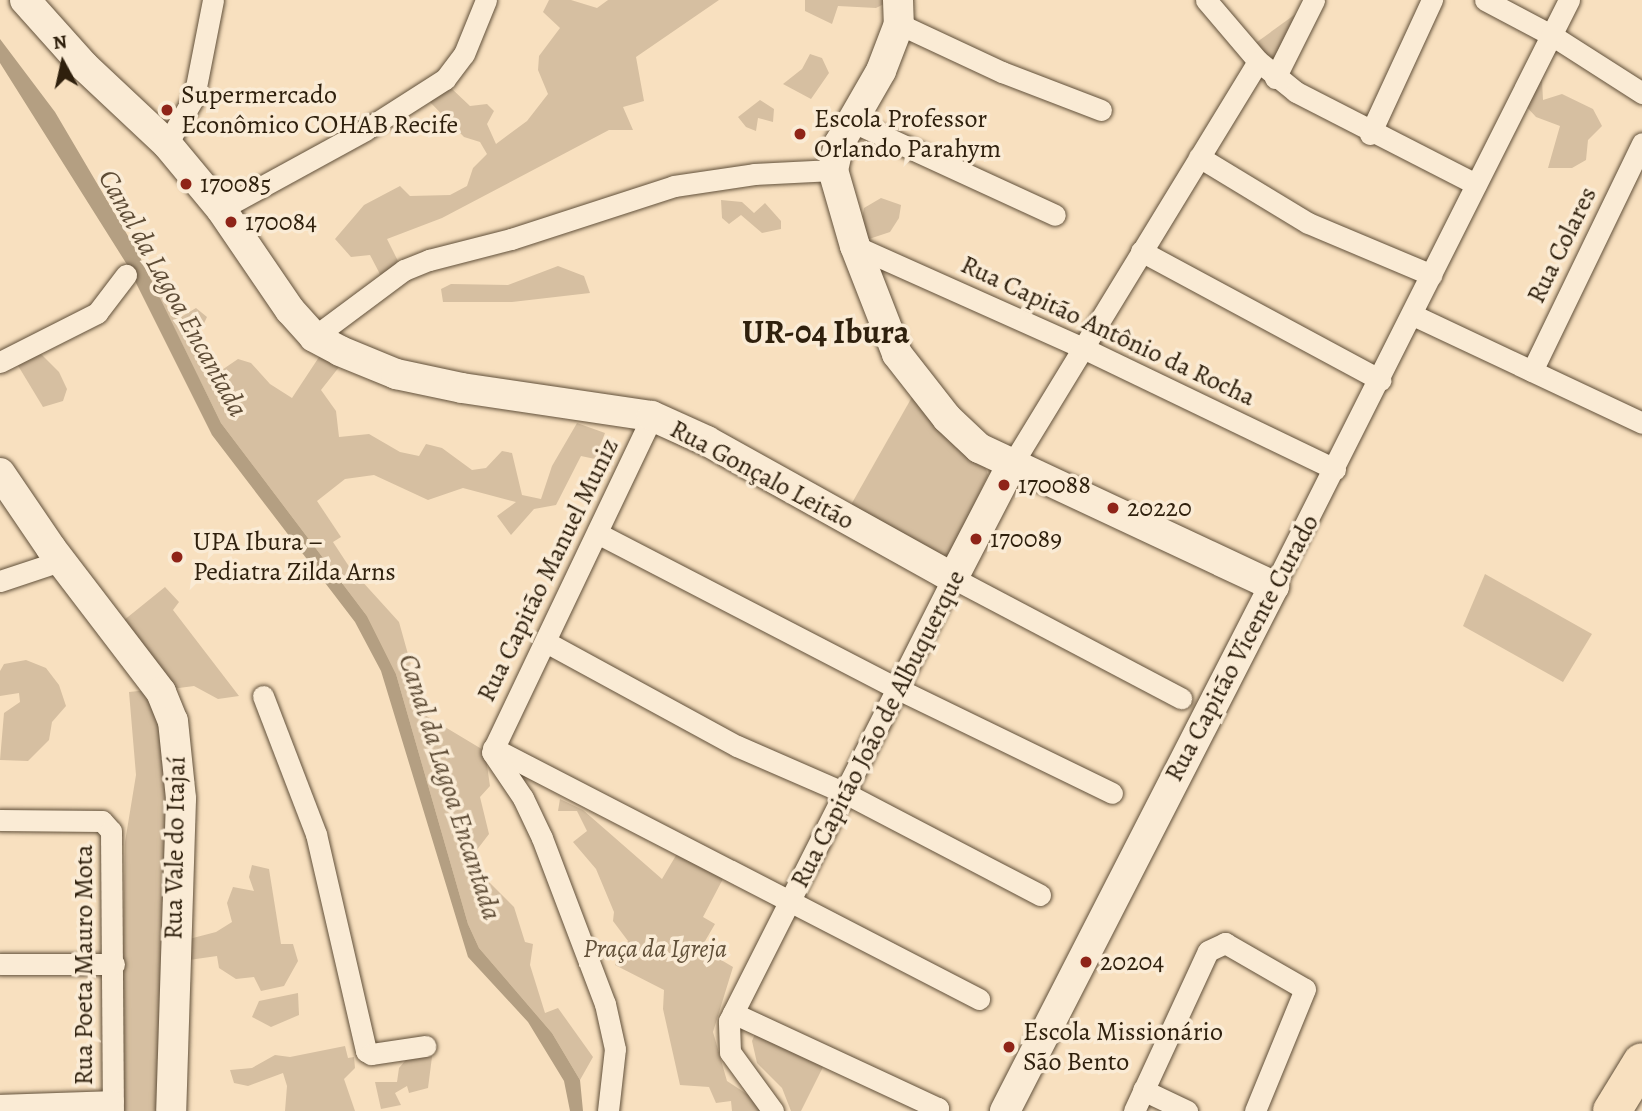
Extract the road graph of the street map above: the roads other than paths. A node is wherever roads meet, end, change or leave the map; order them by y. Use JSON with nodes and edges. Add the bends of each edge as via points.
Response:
{"nodes":[{"id":1,"x":25,"y":0,"type":"edge"},
{"id":2,"x":213,"y":0,"type":"edge"},
{"id":3,"x":486,"y":0,"type":"edge"},
{"id":4,"x":1206,"y":0,"type":"edge"},
{"id":5,"x":1314,"y":0,"type":"edge"},
{"id":6,"x":1432,"y":0,"type":"edge"},
{"id":7,"x":1485,"y":0,"type":"edge"},
{"id":8,"x":1569,"y":0,"type":"edge"},
{"id":9,"x":898,"y":12,"type":"edge"},
{"id":10,"x":1553,"y":36,"type":"junction"},
{"id":11,"x":1258,"y":61,"type":"junction"},
{"id":12,"x":1275,"y":78,"type":"junction"},
{"id":13,"x":1642,"y":93,"type":"edge"},
{"id":14,"x":1101,"y":110,"type":"dead end"},
{"id":15,"x":853,"y":122,"type":"junction"},
{"id":16,"x":1370,"y":134,"type":"junction"},
{"id":17,"x":1642,"y":143,"type":"edge"},
{"id":18,"x":167,"y":144,"type":"junction"},
{"id":19,"x":1199,"y":157,"type":"junction"},
{"id":20,"x":833,"y":170,"type":"junction"},
{"id":21,"x":1476,"y":184,"type":"junction"},
{"id":22,"x":221,"y":209,"type":"junction"},
{"id":23,"x":1055,"y":215,"type":"dead end"},
{"id":24,"x":855,"y":246,"type":"junction"},
{"id":25,"x":1141,"y":251,"type":"junction"},
{"id":26,"x":126,"y":275,"type":"dead end"},
{"id":27,"x":1433,"y":275,"type":"junction"},
{"id":28,"x":1413,"y":316,"type":"junction"},
{"id":29,"x":314,"y":337,"type":"junction"},
{"id":30,"x":1080,"y":347,"type":"junction"},
{"id":31,"x":0,"y":362,"type":"edge"},
{"id":32,"x":1532,"y":371,"type":"junction"},
{"id":33,"x":1381,"y":380,"type":"junction"},
{"id":34,"x":652,"y":416,"type":"junction"},
{"id":35,"x":1642,"y":422,"type":"edge"},
{"id":36,"x":1011,"y":466,"type":"junction"},
{"id":37,"x":1335,"y":469,"type":"junction"},
{"id":38,"x":0,"y":473,"type":"edge"},
{"id":39,"x":599,"y":534,"type":"junction"},
{"id":40,"x":60,"y":561,"type":"junction"},
{"id":41,"x":953,"y":578,"type":"junction"},
{"id":42,"x":0,"y":581,"type":"edge"},
{"id":43,"x":1274,"y":586,"type":"junction"},
{"id":44,"x":546,"y":642,"type":"junction"},
{"id":45,"x":896,"y":688,"type":"junction"},
{"id":46,"x":263,"y":696,"type":"dead end"},
{"id":47,"x":1181,"y":698,"type":"dead end"},
{"id":48,"x":493,"y":748,"type":"junction"},
{"id":49,"x":845,"y":793,"type":"junction"},
{"id":50,"x":1112,"y":793,"type":"dead end"},
{"id":51,"x":0,"y":820,"type":"edge"},
{"id":52,"x":1040,"y":895,"type":"dead end"},
{"id":53,"x":789,"y":903,"type":"junction"},
{"id":54,"x":0,"y":964,"type":"edge"},
{"id":55,"x":114,"y":964,"type":"junction"},
{"id":56,"x":979,"y":999,"type":"dead end"},
{"id":57,"x":733,"y":1013,"type":"junction"},
{"id":58,"x":425,"y":1046,"type":"dead end"},
{"id":59,"x":1642,"y":1062,"type":"edge"},
{"id":60,"x":1143,"y":1090,"type":"junction"},
{"id":61,"x":0,"y":1105,"type":"edge"},
{"id":62,"x":113,"y":1106,"type":"edge"},
{"id":63,"x":938,"y":1109,"type":"edge"},
{"id":64,"x":171,"y":1111,"type":"edge"},
{"id":65,"x":608,"y":1111,"type":"edge"},
{"id":66,"x":773,"y":1111,"type":"edge"},
{"id":67,"x":1005,"y":1111,"type":"edge"},
{"id":68,"x":1134,"y":1111,"type":"edge"},
{"id":69,"x":1187,"y":1111,"type":"edge"},
{"id":70,"x":1255,"y":1111,"type":"edge"},
{"id":71,"x":1612,"y":1111,"type":"edge"}],
"edges":[{"from":1,"to":18,"type":"main road","name":"Rua Gonçalo Leitão","via":[[84,66]]},
{"from":2,"to":18,"type":"street","via":[[194,97]]},
{"from":3,"to":22,"type":"street","via":[[464,54],[445,79],[375,124]]},
{"from":4,"to":11,"type":"street"},
{"from":5,"to":12,"type":"street"},
{"from":6,"to":16,"type":"street"},
{"from":7,"to":10,"type":"street"},
{"from":8,"to":10,"type":"street","name":"Rua Capitão Vicente Curado"},
{"from":9,"to":14,"type":"street","via":[[1002,72]]},
{"from":9,"to":15,"type":"main road"},
{"from":10,"to":13,"type":"street"},
{"from":10,"to":21,"type":"street","name":"Rua Capitão Vicente Curado"},
{"from":11,"to":12,"type":"street"},
{"from":11,"to":19,"type":"street","name":"Rua Capitão João de Albuquerque"},
{"from":12,"to":16,"type":"street"},
{"from":15,"to":20,"type":"main road","via":[[839,144]]},
{"from":15,"to":23,"type":"street"},
{"from":16,"to":21,"type":"street"},
{"from":17,"to":32,"type":"street","name":"Rua Colares"},
{"from":18,"to":22,"type":"main road","name":"Rua Gonçalo Leitão"},
{"from":19,"to":25,"type":"street","name":"Rua Capitão João de Albuquerque"},
{"from":19,"to":27,"type":"street","via":[[1308,223]]},
{"from":20,"to":24,"type":"main road"},
{"from":20,"to":29,"type":"street","via":[[754,174],[674,186],[511,239],[429,260],[404,270]]},
{"from":21,"to":27,"type":"street","name":"Rua Capitão Vicente Curado"},
{"from":22,"to":29,"type":"main road","name":"Rua Gonçalo Leitão","via":[[290,310]]},
{"from":24,"to":30,"type":"street","name":"Rua Capitão Antônio da Rocha"},
{"from":24,"to":36,"type":"main road","via":[[897,354],[923,391],[979,448]]},
{"from":25,"to":30,"type":"street","name":"Rua Capitão João de Albuquerque"},
{"from":25,"to":33,"type":"street"},
{"from":26,"to":31,"type":"street","via":[[97,313]]},
{"from":27,"to":28,"type":"street","name":"Rua Capitão Vicente Curado"},
{"from":28,"to":32,"type":"street"},
{"from":28,"to":33,"type":"street","name":"Rua Capitão Vicente Curado"},
{"from":29,"to":34,"type":"main road","name":"Rua Gonçalo Leitão","via":[[396,374]]},
{"from":30,"to":36,"type":"street","name":"Rua Capitão João de Albuquerque"},
{"from":30,"to":37,"type":"street","name":"Rua Capitão Antônio da Rocha"},
{"from":32,"to":35,"type":"street"},
{"from":33,"to":37,"type":"street","name":"Rua Capitão Vicente Curado"},
{"from":34,"to":39,"type":"street","name":"Rua Capitão Manuel Muniz"},
{"from":34,"to":41,"type":"main road","name":"Rua Gonçalo Leitão","via":[[706,441]]},
{"from":36,"to":41,"type":"main road","name":"Rua Capitão João de Albuquerque"},
{"from":36,"to":43,"type":"main road","via":[[1113,508]]},
{"from":37,"to":43,"type":"street","name":"Rua Capitão Vicente Curado"},
{"from":38,"to":40,"type":"main road","name":"Rua Vale do Itajaí"},
{"from":39,"to":44,"type":"street","name":"Rua Capitão Manuel Muniz"},
{"from":39,"to":45,"type":"street"},
{"from":40,"to":42,"type":"street"},
{"from":40,"to":64,"type":"main road","name":"Rua Vale do Itajaí","via":[[153,681],[173,721],[181,799]]},
{"from":41,"to":45,"type":"street","name":"Rua Capitão João de Albuquerque"},
{"from":41,"to":47,"type":"street","name":"Rua Gonçalo Leitão"},
{"from":43,"to":67,"type":"main road","name":"Rua Capitão Vicente Curado"},
{"from":44,"to":48,"type":"street","name":"Rua Capitão Manuel Muniz"},
{"from":44,"to":49,"type":"street","via":[[737,746]]},
{"from":45,"to":49,"type":"street","name":"Rua Capitão João de Albuquerque"},
{"from":45,"to":50,"type":"street"},
{"from":46,"to":58,"type":"street","via":[[316,834],[366,1051]]},
{"from":48,"to":53,"type":"street"},
{"from":48,"to":65,"type":"street","via":[[494,758],[523,798],[542,838],[605,1004],[615,1049]]},
{"from":49,"to":52,"type":"street"},
{"from":49,"to":53,"type":"street","name":"Rua Capitão João de Albuquerque"},
{"from":51,"to":55,"type":"street","name":"Rua Poeta Mauro Mota","via":[[102,821],[113,838]]},
{"from":53,"to":56,"type":"street"},
{"from":53,"to":57,"type":"street","name":"Rua Capitão João de Albuquerque"},
{"from":54,"to":55,"type":"street"},
{"from":55,"to":62,"type":"street","name":"Rua Poeta Mauro Mota"},
{"from":57,"to":63,"type":"street"},
{"from":57,"to":66,"type":"street","name":"Rua Capitão João de Albuquerque","via":[[730,1052]]},
{"from":59,"to":71,"type":"highway"},
{"from":60,"to":68,"type":"street"},
{"from":60,"to":69,"type":"street"},
{"from":60,"to":70,"type":"street","via":[[1208,951],[1225,943],[1304,986]]},
{"from":61,"to":62,"type":"street"}]}
